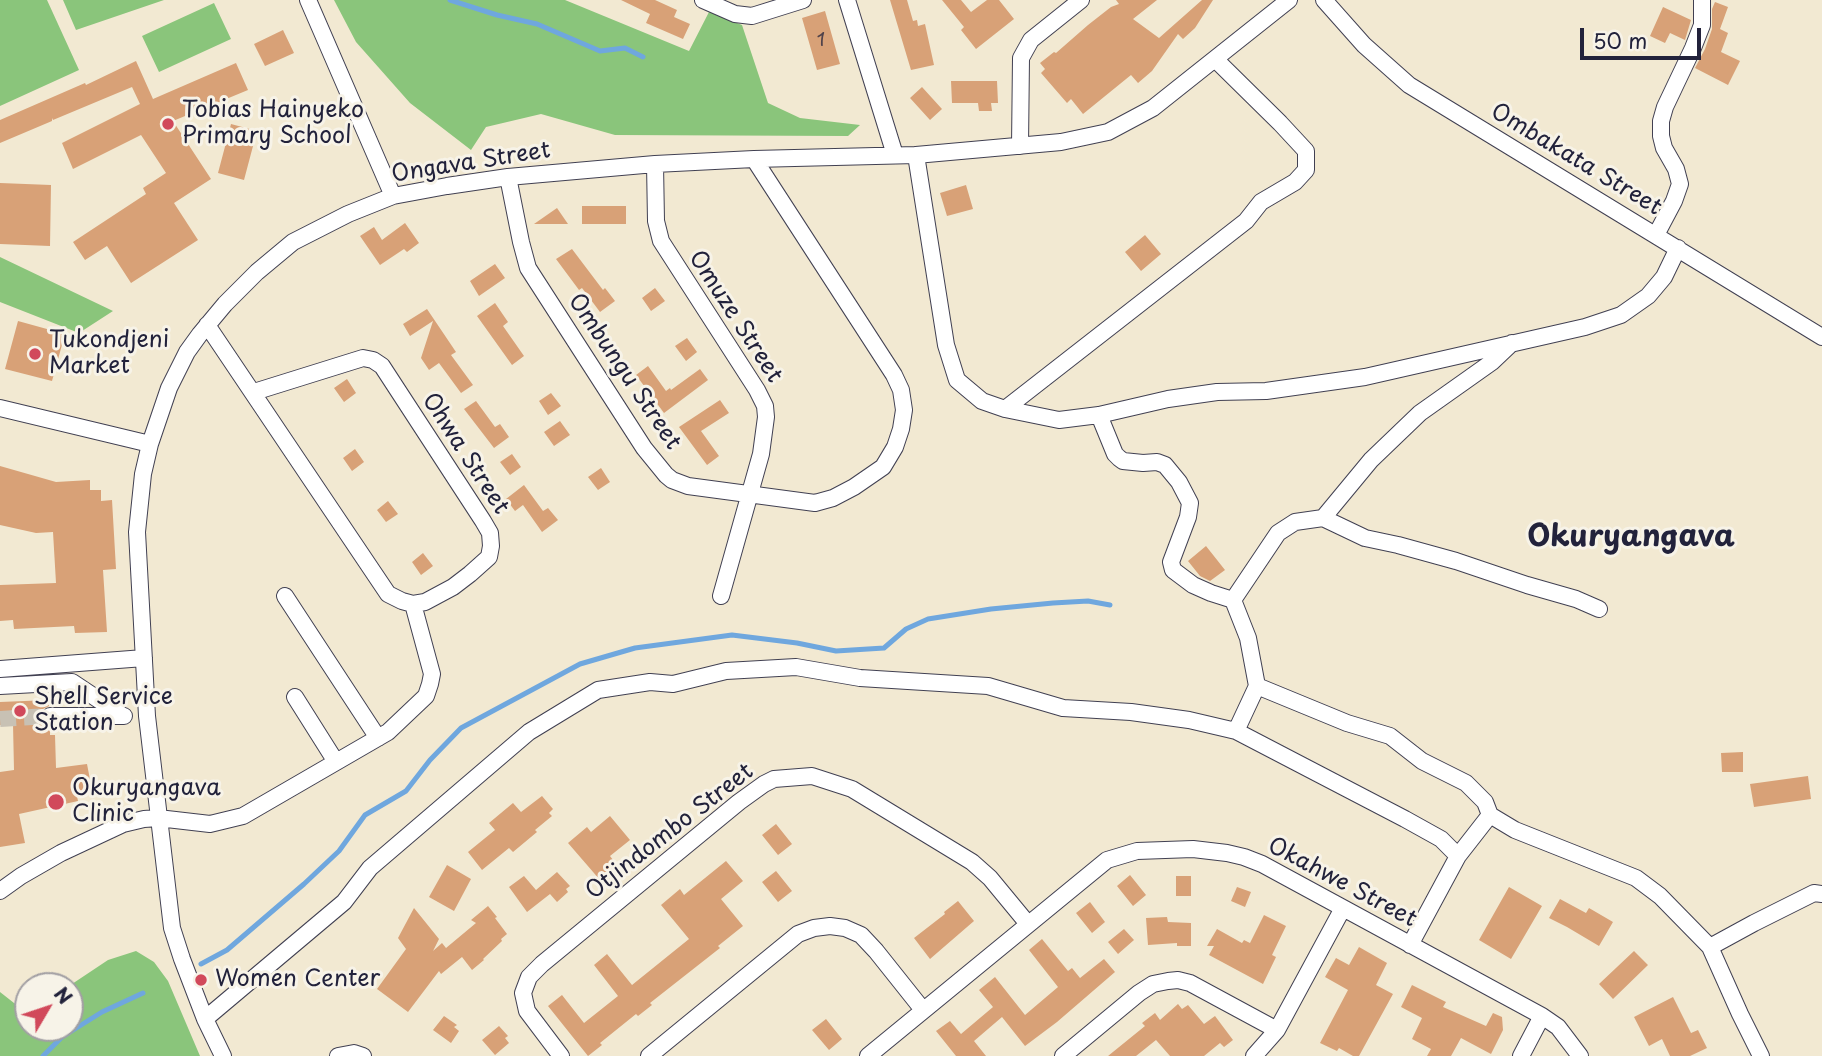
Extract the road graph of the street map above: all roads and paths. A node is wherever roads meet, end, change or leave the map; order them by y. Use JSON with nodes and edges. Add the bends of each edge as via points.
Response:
{"nodes":[{"id":1,"x":308,"y":0,"type":"edge"},
{"id":2,"x":703,"y":0,"type":"edge"},
{"id":3,"x":803,"y":0,"type":"edge"},
{"id":4,"x":846,"y":0,"type":"edge"},
{"id":5,"x":1081,"y":0,"type":"edge"},
{"id":6,"x":1289,"y":0,"type":"edge"},
{"id":7,"x":1324,"y":0,"type":"edge"},
{"id":8,"x":1702,"y":0,"type":"edge"},
{"id":9,"x":1215,"y":60,"type":"junction"},
{"id":10,"x":1020,"y":146,"type":"junction"},
{"id":11,"x":895,"y":155,"type":"junction"},
{"id":12,"x":916,"y":155,"type":"junction"},
{"id":13,"x":754,"y":159,"type":"junction"},
{"id":14,"x":655,"y":164,"type":"junction"},
{"id":15,"x":508,"y":177,"type":"junction"},
{"id":16,"x":393,"y":196,"type":"junction"},
{"id":17,"x":1656,"y":235,"type":"junction"},
{"id":18,"x":1678,"y":248,"type":"junction"},
{"id":19,"x":207,"y":324,"type":"junction"},
{"id":20,"x":1822,"y":337,"type":"edge"},
{"id":21,"x":1512,"y":343,"type":"junction"},
{"id":22,"x":254,"y":392,"type":"junction"},
{"id":23,"x":0,"y":408,"type":"edge"},
{"id":24,"x":1005,"y":409,"type":"junction"},
{"id":25,"x":1099,"y":415,"type":"junction"},
{"id":26,"x":150,"y":444,"type":"junction"},
{"id":27,"x":751,"y":494,"type":"junction"},
{"id":28,"x":1323,"y":519,"type":"junction"},
{"id":29,"x":285,"y":596,"type":"dead end"},
{"id":30,"x":721,"y":596,"type":"dead end"},
{"id":31,"x":1233,"y":600,"type":"junction"},
{"id":32,"x":414,"y":604,"type":"junction"},
{"id":33,"x":1599,"y":609,"type":"dead end"},
{"id":34,"x":144,"y":658,"type":"junction"},
{"id":35,"x":20,"y":667,"type":"junction"},
{"id":36,"x":0,"y":668,"type":"edge"},
{"id":37,"x":22,"y":685,"type":"junction"},
{"id":38,"x":0,"y":686,"type":"edge"},
{"id":39,"x":1257,"y":686,"type":"junction"},
{"id":40,"x":295,"y":697,"type":"dead end"},
{"id":41,"x":50,"y":716,"type":"tunnel mouth"},
{"id":42,"x":123,"y":716,"type":"junction"},
{"id":43,"x":147,"y":716,"type":"junction"},
{"id":44,"x":1237,"y":730,"type":"junction"},
{"id":45,"x":378,"y":738,"type":"junction"},
{"id":46,"x":336,"y":762,"type":"junction"},
{"id":47,"x":1490,"y":815,"type":"junction"},
{"id":48,"x":158,"y":818,"type":"junction"},
{"id":49,"x":1458,"y":856,"type":"junction"},
{"id":50,"x":0,"y":891,"type":"edge"},
{"id":51,"x":1822,"y":894,"type":"edge"},
{"id":52,"x":1343,"y":908,"type":"junction"},
{"id":53,"x":1028,"y":924,"type":"junction"},
{"id":54,"x":1410,"y":945,"type":"junction"},
{"id":55,"x":1710,"y":947,"type":"junction"},
{"id":56,"x":923,"y":1010,"type":"junction"},
{"id":57,"x":1542,"y":1016,"type":"junction"},
{"id":58,"x":205,"y":1018,"type":"junction"},
{"id":59,"x":1277,"y":1030,"type":"junction"},
{"id":60,"x":223,"y":1056,"type":"edge"},
{"id":61,"x":338,"y":1056,"type":"edge"},
{"id":62,"x":363,"y":1056,"type":"edge"},
{"id":63,"x":561,"y":1056,"type":"edge"},
{"id":64,"x":649,"y":1056,"type":"edge"},
{"id":65,"x":868,"y":1056,"type":"edge"},
{"id":66,"x":1063,"y":1056,"type":"edge"},
{"id":67,"x":1254,"y":1056,"type":"edge"},
{"id":68,"x":1521,"y":1056,"type":"edge"},
{"id":69,"x":1580,"y":1056,"type":"edge"},
{"id":70,"x":1761,"y":1056,"type":"edge"}],
"edges":[{"from":1,"to":16,"type":"street"},
{"from":2,"to":3,"type":"street","via":[[735,15],[752,16]]},
{"from":4,"to":11,"type":"street"},
{"from":5,"to":10,"type":"street","via":[[1031,40],[1021,58]]},
{"from":6,"to":9,"type":"street","name":"Ongava Street"},
{"from":7,"to":17,"type":"street","name":"Ombakata Street","via":[[1364,45],[1409,85]]},
{"from":8,"to":17,"type":"street","via":[[1702,25],[1661,121],[1664,148],[1680,184]]},
{"from":9,"to":10,"type":"street","name":"Ongava Street","via":[[1153,108],[1108,132]]},
{"from":9,"to":24,"type":"street","via":[[1306,151],[1306,170]]},
{"from":10,"to":12,"type":"street","name":"Ongava Street"},
{"from":11,"to":12,"type":"street","name":"Ongava Street"},
{"from":11,"to":13,"type":"street","name":"Ongava Street"},
{"from":12,"to":24,"type":"street","via":[[946,345],[957,380],[982,401]]},
{"from":13,"to":14,"type":"street","name":"Ongava Street"},
{"from":13,"to":27,"type":"street","name":"Ombungu Street","via":[[894,374],[904,410],[889,460],[854,487],[815,503]]},
{"from":14,"to":15,"type":"street","name":"Ongava Street"},
{"from":14,"to":27,"type":"street","name":"Omuze Street","via":[[661,241],[765,406],[766,429]]},
{"from":15,"to":16,"type":"street","name":"Ongava Street"},
{"from":15,"to":27,"type":"street","name":"Ombungu Street","via":[[528,268],[644,448],[672,480]]},
{"from":16,"to":19,"type":"street","name":"Ongava Street","via":[[293,242]]},
{"from":17,"to":18,"type":"street","name":"Ombakata Street"},
{"from":18,"to":20,"type":"street","name":"Ombakata Street"},
{"from":18,"to":21,"type":"street","via":[[1648,296],[1620,315]]},
{"from":19,"to":22,"type":"street"},
{"from":19,"to":26,"type":"street","name":"Ongava Street","via":[[187,352],[164,400]]},
{"from":21,"to":25,"type":"street","via":[[1365,377],[1266,391],[1217,392]]},
{"from":21,"to":28,"type":"street","via":[[1420,413],[1370,460]]},
{"from":22,"to":32,"type":"street","via":[[388,594]]},
{"from":22,"to":32,"type":"street","name":"Ohwa Street","via":[[363,358],[382,366],[490,533],[489,557],[439,596]]},
{"from":23,"to":26,"type":"street"},
{"from":24,"to":25,"type":"street","via":[[1059,420]]},
{"from":25,"to":31,"type":"street","via":[[1115,454],[1123,461],[1165,465],[1190,503],[1171,562],[1173,570],[1193,585]]},
{"from":26,"to":34,"type":"street","name":"Ongava Street","via":[[136,532]]},
{"from":27,"to":30,"type":"street","name":"Omuze Street"},
{"from":28,"to":31,"type":"street","via":[[1295,522],[1278,533]]},
{"from":28,"to":33,"type":"street","via":[[1365,538],[1456,561]]},
{"from":29,"to":45,"type":"street"},
{"from":31,"to":39,"type":"street","via":[[1248,638]]},
{"from":32,"to":45,"type":"street","via":[[432,674],[430,684],[426,696]]},
{"from":34,"to":35,"type":"street"},
{"from":34,"to":43,"type":"street","name":"Ongava Street"},
{"from":35,"to":36,"type":"street"},
{"from":35,"to":37,"type":"street"},
{"from":37,"to":38,"type":"street"},
{"from":37,"to":42,"type":"street","via":[[72,682]]},
{"from":39,"to":44,"type":"street"},
{"from":39,"to":47,"type":"street","via":[[1391,736],[1422,761],[1466,783],[1485,802]]},
{"from":40,"to":46,"type":"street"},
{"from":41,"to":42,"type":"street"},
{"from":42,"to":43,"type":"street"},
{"from":43,"to":48,"type":"street","name":"Ongava Street"},
{"from":44,"to":49,"type":"street","via":[[1441,839]]},
{"from":44,"to":58,"type":"street","via":[[1131,712],[1063,708],[988,686],[860,678],[796,667],[726,671],[673,684],[650,682],[598,690],[529,732],[370,868],[344,902]]},
{"from":45,"to":46,"type":"street"},
{"from":46,"to":48,"type":"street","via":[[243,816],[210,824]]},
{"from":47,"to":49,"type":"street"},
{"from":47,"to":55,"type":"street","via":[[1515,830],[1636,878]]},
{"from":48,"to":50,"type":"street","via":[[123,824],[61,853]]},
{"from":48,"to":58,"type":"street","name":"Ongava Street","via":[[172,928]]},
{"from":49,"to":54,"type":"street"},
{"from":51,"to":55,"type":"street","via":[[1814,893]]},
{"from":52,"to":53,"type":"street","name":"Okahwe Street","via":[[1244,857],[1193,849],[1136,851],[1107,860]]},
{"from":52,"to":54,"type":"street","name":"Okahwe Street"},
{"from":52,"to":59,"type":"street"},
{"from":53,"to":56,"type":"street","name":"Okahwe Street"},
{"from":53,"to":63,"type":"street","name":"Otjindombo Street","via":[[972,862],[852,789],[812,776],[774,779],[739,802],[529,976],[523,993],[527,1011]]},
{"from":54,"to":57,"type":"street","name":"Okahwe Street"},
{"from":55,"to":70,"type":"street"},
{"from":56,"to":64,"type":"street","via":[[861,935],[845,928],[814,928],[798,934]]},
{"from":56,"to":65,"type":"street","name":"Okahwe Street"},
{"from":57,"to":68,"type":"street"},
{"from":57,"to":69,"type":"street","name":"Okahwe Street","via":[[1558,1027]]},
{"from":58,"to":60,"type":"street","name":"Ongava Street"},
{"from":59,"to":66,"type":"street","via":[[1190,983],[1168,981],[1139,993]]},
{"from":59,"to":67,"type":"street"},
{"from":61,"to":62,"type":"street"}]}
